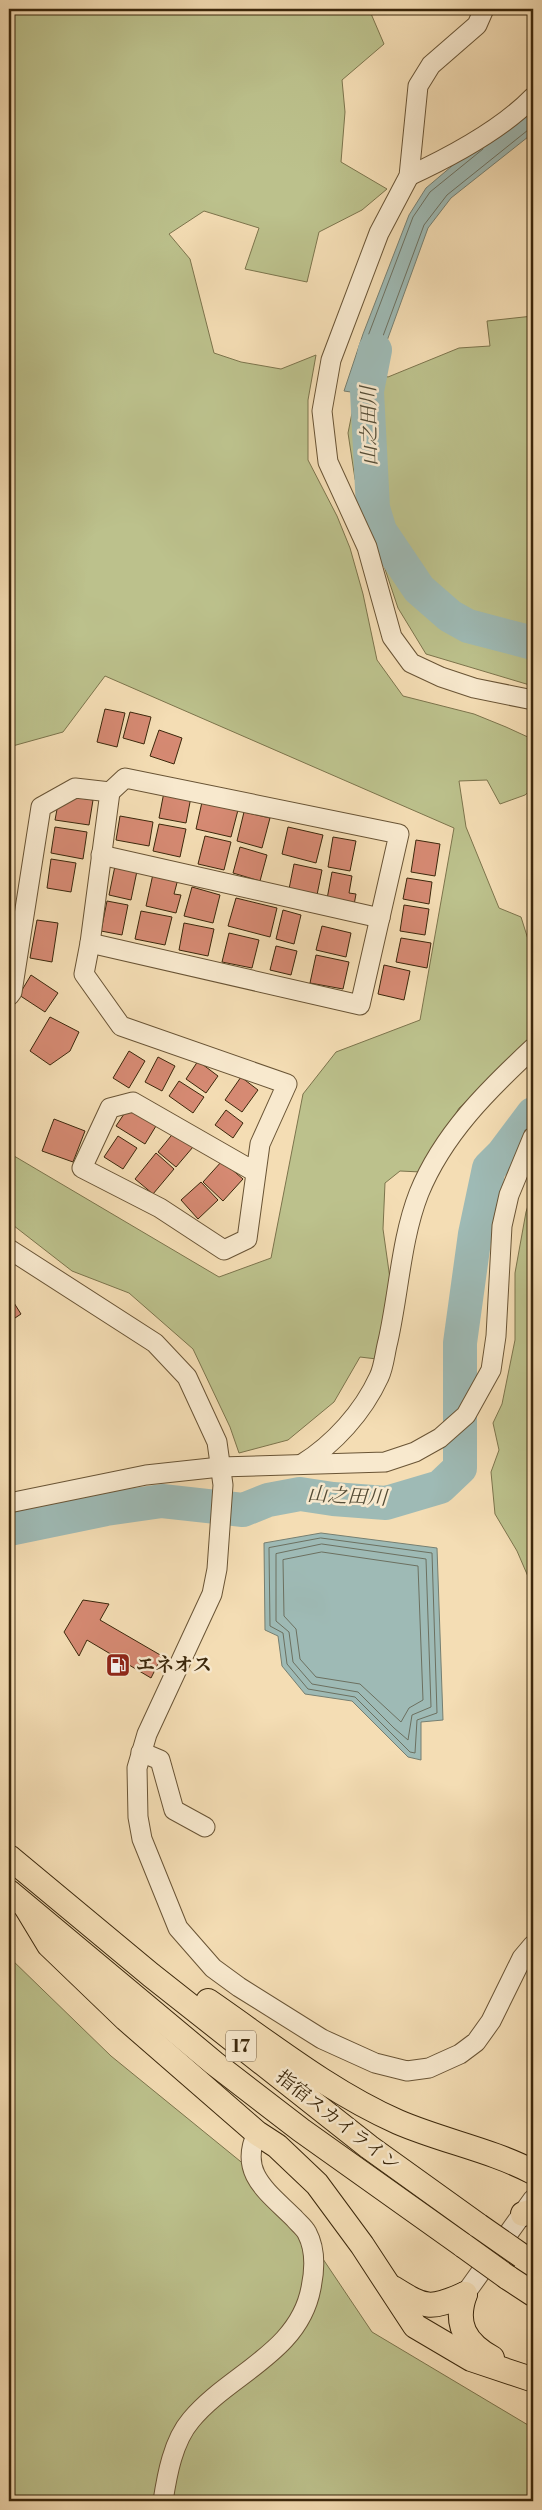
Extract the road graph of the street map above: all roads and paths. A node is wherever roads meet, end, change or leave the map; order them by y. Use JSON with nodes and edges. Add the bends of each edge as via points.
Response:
{"nodes":[{"id":1,"x":484,"y":9,"type":"edge"},
{"id":2,"x":533,"y":98,"type":"edge"},
{"id":3,"x":409,"y":176,"type":"junction"},
{"id":4,"x":533,"y":700,"type":"edge"},
{"id":5,"x":110,"y":792,"type":"junction"},
{"id":6,"x":101,"y":855,"type":"junction"},
{"id":7,"x":380,"y":918,"type":"junction"},
{"id":8,"x":90,"y":942,"type":"junction"},
{"id":9,"x":9,"y":996,"type":"edge"},
{"id":10,"x":533,"y":1048,"type":"edge"},
{"id":11,"x":533,"y":1137,"type":"edge"},
{"id":12,"x":255,"y":1172,"type":"junction"},
{"id":13,"x":9,"y":1250,"type":"edge"},
{"id":14,"x":301,"y":1464,"type":"junction"},
{"id":15,"x":222,"y":1476,"type":"junction"},
{"id":16,"x":9,"y":1503,"type":"edge"},
{"id":17,"x":141,"y":1752,"type":"junction"},
{"id":18,"x":205,"y":1827,"type":"dead end"},
{"id":19,"x":17,"y":1865,"type":"edge"},
{"id":20,"x":17,"y":1899,"type":"edge"},
{"id":21,"x":533,"y":1945,"type":"edge"},
{"id":22,"x":257,"y":2133,"type":"junction"},
{"id":23,"x":533,"y":2172,"type":"edge"},
{"id":24,"x":530,"y":2208,"type":"edge"},
{"id":25,"x":528,"y":2260,"type":"edge"},
{"id":26,"x":387,"y":2285,"type":"junction"},
{"id":27,"x":465,"y":2294,"type":"junction"},
{"id":28,"x":533,"y":2294,"type":"edge"},
{"id":29,"x":532,"y":2379,"type":"edge"},
{"id":30,"x":163,"y":2501,"type":"edge"}],
"edges":[{"from":1,"to":3,"type":"street","via":[[477,25],[432,65],[418,86]]},
{"from":2,"to":3,"type":"street","via":[[498,125],[437,163]]},
{"from":3,"to":4,"type":"street","via":[[379,233],[331,360],[322,411],[328,462],[367,548],[392,637],[411,663],[474,688]]},
{"from":5,"to":6,"type":"street"},
{"from":5,"to":7,"type":"street","via":[[126,778],[399,834]]},
{"from":5,"to":9,"type":"street","via":[[75,788],[41,807]]},
{"from":6,"to":7,"type":"street"},
{"from":6,"to":8,"type":"street"},
{"from":7,"to":8,"type":"street","via":[[360,1004]]},
{"from":8,"to":12,"type":"street","via":[[84,974],[121,1026],[287,1084],[260,1144]]},
{"from":10,"to":14,"type":"street","via":[[484,1094],[440,1152],[420,1192],[408,1228],[380,1376],[363,1406],[323,1450]]},
{"from":11,"to":14,"type":"street","via":[[509,1195],[502,1226],[496,1336],[490,1370],[466,1415],[440,1438],[415,1452],[385,1462]]},
{"from":12,"to":12,"type":"street","via":[[247,1240],[224,1250],[160,1208],[82,1168],[110,1108],[133,1102]]},
{"from":13,"to":15,"type":"street","via":[[155,1343],[187,1377],[216,1442]]},
{"from":14,"to":15,"type":"street"},
{"from":15,"to":16,"type":"street","via":[[146,1475]]},
{"from":15,"to":17,"type":"street","via":[[221,1519],[212,1594]]},
{"from":17,"to":18,"type":"street","via":[[160,1760],[174,1810]]},
{"from":17,"to":21,"type":"street","via":[[137,1768],[142,1838],[178,1928],[213,1968],[322,2039],[388,2068],[407,2071],[429,2068],[460,2054],[476,2042],[491,2021],[522,1958]]},
{"from":19,"to":23,"type":"main road","via":[[63,1892],[205,2000],[361,2104],[442,2140],[514,2162]]},
{"from":19,"to":25,"type":"main road","name":"指宿スカイライン","number":"17","bridge":true,"via":[[369,2147]]},
{"from":20,"to":22,"type":"main road","via":[[49,1946],[126,2019]]},
{"from":20,"to":28,"type":"main road","name":"指宿スカイライン","number":"17","bridge":true,"via":[[135,1999],[261,2099]]},
{"from":22,"to":26,"type":"main road","via":[[277,2146],[316,2184],[362,2245]]},
{"from":22,"to":30,"type":"street","via":[[249,2158],[253,2173],[306,2231],[313,2249],[311,2289],[306,2308],[288,2337],[190,2420],[170,2462]]},
{"from":24,"to":27,"type":"street"},
{"from":26,"to":27,"type":"main road","via":[[426,2306]]},
{"from":26,"to":29,"type":"main road","via":[[416,2326],[471,2358]]},
{"from":27,"to":29,"type":"main road","via":[[459,2315],[467,2337],[477,2350]]}]}
